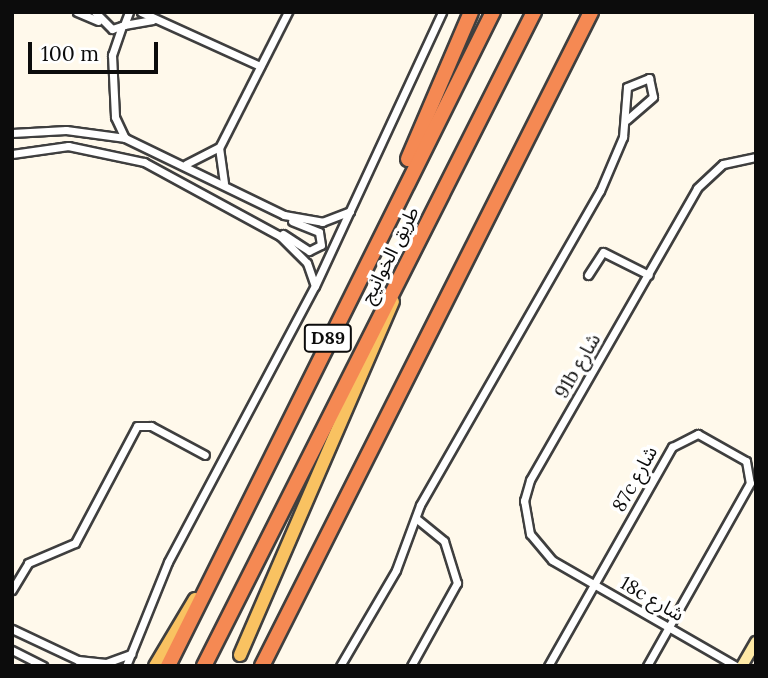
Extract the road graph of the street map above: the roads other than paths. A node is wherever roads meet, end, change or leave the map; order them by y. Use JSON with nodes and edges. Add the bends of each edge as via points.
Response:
{"nodes":[{"id":1,"x":77,"y":12,"type":"edge"},
{"id":2,"x":95,"y":12,"type":"edge"},
{"id":3,"x":130,"y":12,"type":"edge"},
{"id":4,"x":141,"y":12,"type":"edge"},
{"id":5,"x":288,"y":12,"type":"edge"},
{"id":6,"x":442,"y":12,"type":"edge"},
{"id":7,"x":471,"y":12,"type":"edge"},
{"id":8,"x":493,"y":12,"type":"edge"},
{"id":9,"x":534,"y":12,"type":"edge"},
{"id":10,"x":591,"y":12,"type":"edge"},
{"id":11,"x":157,"y":20,"type":"junction"},
{"id":12,"x":98,"y":22,"type":"junction"},
{"id":13,"x":123,"y":25,"type":"junction"},
{"id":14,"x":260,"y":66,"type":"junction"},
{"id":15,"x":627,"y":120,"type":"junction"},
{"id":16,"x":12,"y":133,"type":"edge"},
{"id":17,"x":125,"y":138,"type":"junction"},
{"id":18,"x":219,"y":148,"type":"junction"},
{"id":19,"x":12,"y":154,"type":"edge"},
{"id":20,"x":756,"y":157,"type":"edge"},
{"id":21,"x":186,"y":163,"type":"junction"},
{"id":22,"x":225,"y":184,"type":"junction"},
{"id":23,"x":353,"y":208,"type":"junction"},
{"id":24,"x":275,"y":211,"type":"junction"},
{"id":25,"x":266,"y":226,"type":"junction"},
{"id":26,"x":363,"y":266,"type":"junction"},
{"id":27,"x":588,"y":275,"type":"dead end"},
{"id":28,"x":649,"y":275,"type":"junction"},
{"id":29,"x":397,"y":285,"type":"junction"},
{"id":30,"x":315,"y":286,"type":"junction"},
{"id":31,"x":205,"y":455,"type":"dead end"},
{"id":32,"x":416,"y":518,"type":"junction"},
{"id":33,"x":552,"y":560,"type":"joint"},
{"id":34,"x":214,"y":569,"type":"junction"},
{"id":35,"x":595,"y":584,"type":"junction"},
{"id":36,"x":12,"y":590,"type":"edge"},
{"id":37,"x":669,"y":627,"type":"junction"},
{"id":38,"x":13,"y":629,"type":"edge"},
{"id":39,"x":756,"y":642,"type":"edge"},
{"id":40,"x":12,"y":650,"type":"edge"},
{"id":41,"x":58,"y":654,"type":"junction"},
{"id":42,"x":132,"y":654,"type":"junction"},
{"id":43,"x":240,"y":655,"type":"dead end"},
{"id":44,"x":43,"y":666,"type":"edge"},
{"id":45,"x":77,"y":666,"type":"edge"},
{"id":46,"x":126,"y":666,"type":"edge"},
{"id":47,"x":155,"y":666,"type":"edge"},
{"id":48,"x":168,"y":666,"type":"edge"},
{"id":49,"x":204,"y":666,"type":"edge"},
{"id":50,"x":262,"y":666,"type":"edge"},
{"id":51,"x":340,"y":666,"type":"edge"},
{"id":52,"x":411,"y":666,"type":"edge"},
{"id":53,"x":548,"y":666,"type":"edge"},
{"id":54,"x":647,"y":666,"type":"edge"},
{"id":55,"x":736,"y":666,"type":"edge"},
{"id":56,"x":743,"y":666,"type":"edge"}],
"edges":[{"from":1,"to":12,"type":"street"},
{"from":2,"to":12,"type":"street"},
{"from":3,"to":13,"type":"street"},
{"from":4,"to":11,"type":"street"},
{"from":5,"to":14,"type":"street"},
{"from":6,"to":23,"type":"street"},
{"from":7,"to":26,"type":"highway"},
{"from":8,"to":26,"type":"highway","name":"طريق الخوانيج","number":"D89"},
{"from":9,"to":29,"type":"highway","name":"طريق الخوانيج","number":"D89"},
{"from":10,"to":50,"type":"highway"},
{"from":11,"to":13,"type":"street"},
{"from":11,"to":14,"type":"street"},
{"from":12,"to":13,"type":"street","via":[[106,28]]},
{"from":13,"to":17,"type":"street","via":[[112,55],[115,117]]},
{"from":14,"to":18,"type":"street"},
{"from":15,"to":15,"type":"street","via":[[653,97],[649,78],[627,87]]},
{"from":15,"to":32,"type":"street","via":[[600,191]]},
{"from":16,"to":17,"type":"street","via":[[66,130]]},
{"from":17,"to":21,"type":"street"},
{"from":18,"to":21,"type":"street"},
{"from":18,"to":22,"type":"street"},
{"from":19,"to":25,"type":"street","via":[[68,146],[125,155]]},
{"from":20,"to":28,"type":"street","name":"91b شارع","via":[[723,164],[697,188]]},
{"from":21,"to":22,"type":"street"},
{"from":22,"to":24,"type":"street"},
{"from":23,"to":24,"type":"street","via":[[322,222]]},
{"from":23,"to":30,"type":"street"},
{"from":24,"to":25,"type":"street","via":[[319,232],[321,246],[309,251]]},
{"from":25,"to":30,"type":"street","via":[[303,258]]},
{"from":26,"to":34,"type":"highway","name":"طريق الخوانيج","number":"D89"},
{"from":27,"to":28,"type":"street","via":[[603,252]]},
{"from":28,"to":33,"type":"street","name":"91b شارع","via":[[526,490],[530,534]]},
{"from":29,"to":43,"type":"main road","via":[[377,347],[261,596]]},
{"from":29,"to":49,"type":"highway","name":"طريق الخوانيج","number":"D89"},
{"from":30,"to":42,"type":"street","via":[[168,562]]},
{"from":31,"to":36,"type":"street","via":[[151,426],[137,426],[75,543],[29,563]]},
{"from":32,"to":51,"type":"street","via":[[396,570]]},
{"from":32,"to":52,"type":"street","via":[[444,541],[457,583]]},
{"from":33,"to":35,"type":"street","name":"18c شارع"},
{"from":34,"to":47,"type":"main road"},
{"from":34,"to":48,"type":"highway","name":"طريق الخوانيج","number":"D89"},
{"from":35,"to":37,"type":"street","name":"18c شارع"},
{"from":35,"to":37,"type":"street","name":"87c شارع","via":[[676,441],[698,434],[724,446],[746,461],[750,483]]},
{"from":35,"to":53,"type":"street","name":"87c شارع"},
{"from":37,"to":54,"type":"street","name":"87c شارع"},
{"from":37,"to":55,"type":"street","name":"18c شارع"},
{"from":38,"to":41,"type":"street"},
{"from":39,"to":56,"type":"street"},
{"from":40,"to":44,"type":"street"},
{"from":41,"to":42,"type":"street","via":[[99,663]]},
{"from":41,"to":45,"type":"street"},
{"from":42,"to":46,"type":"street"}]}
